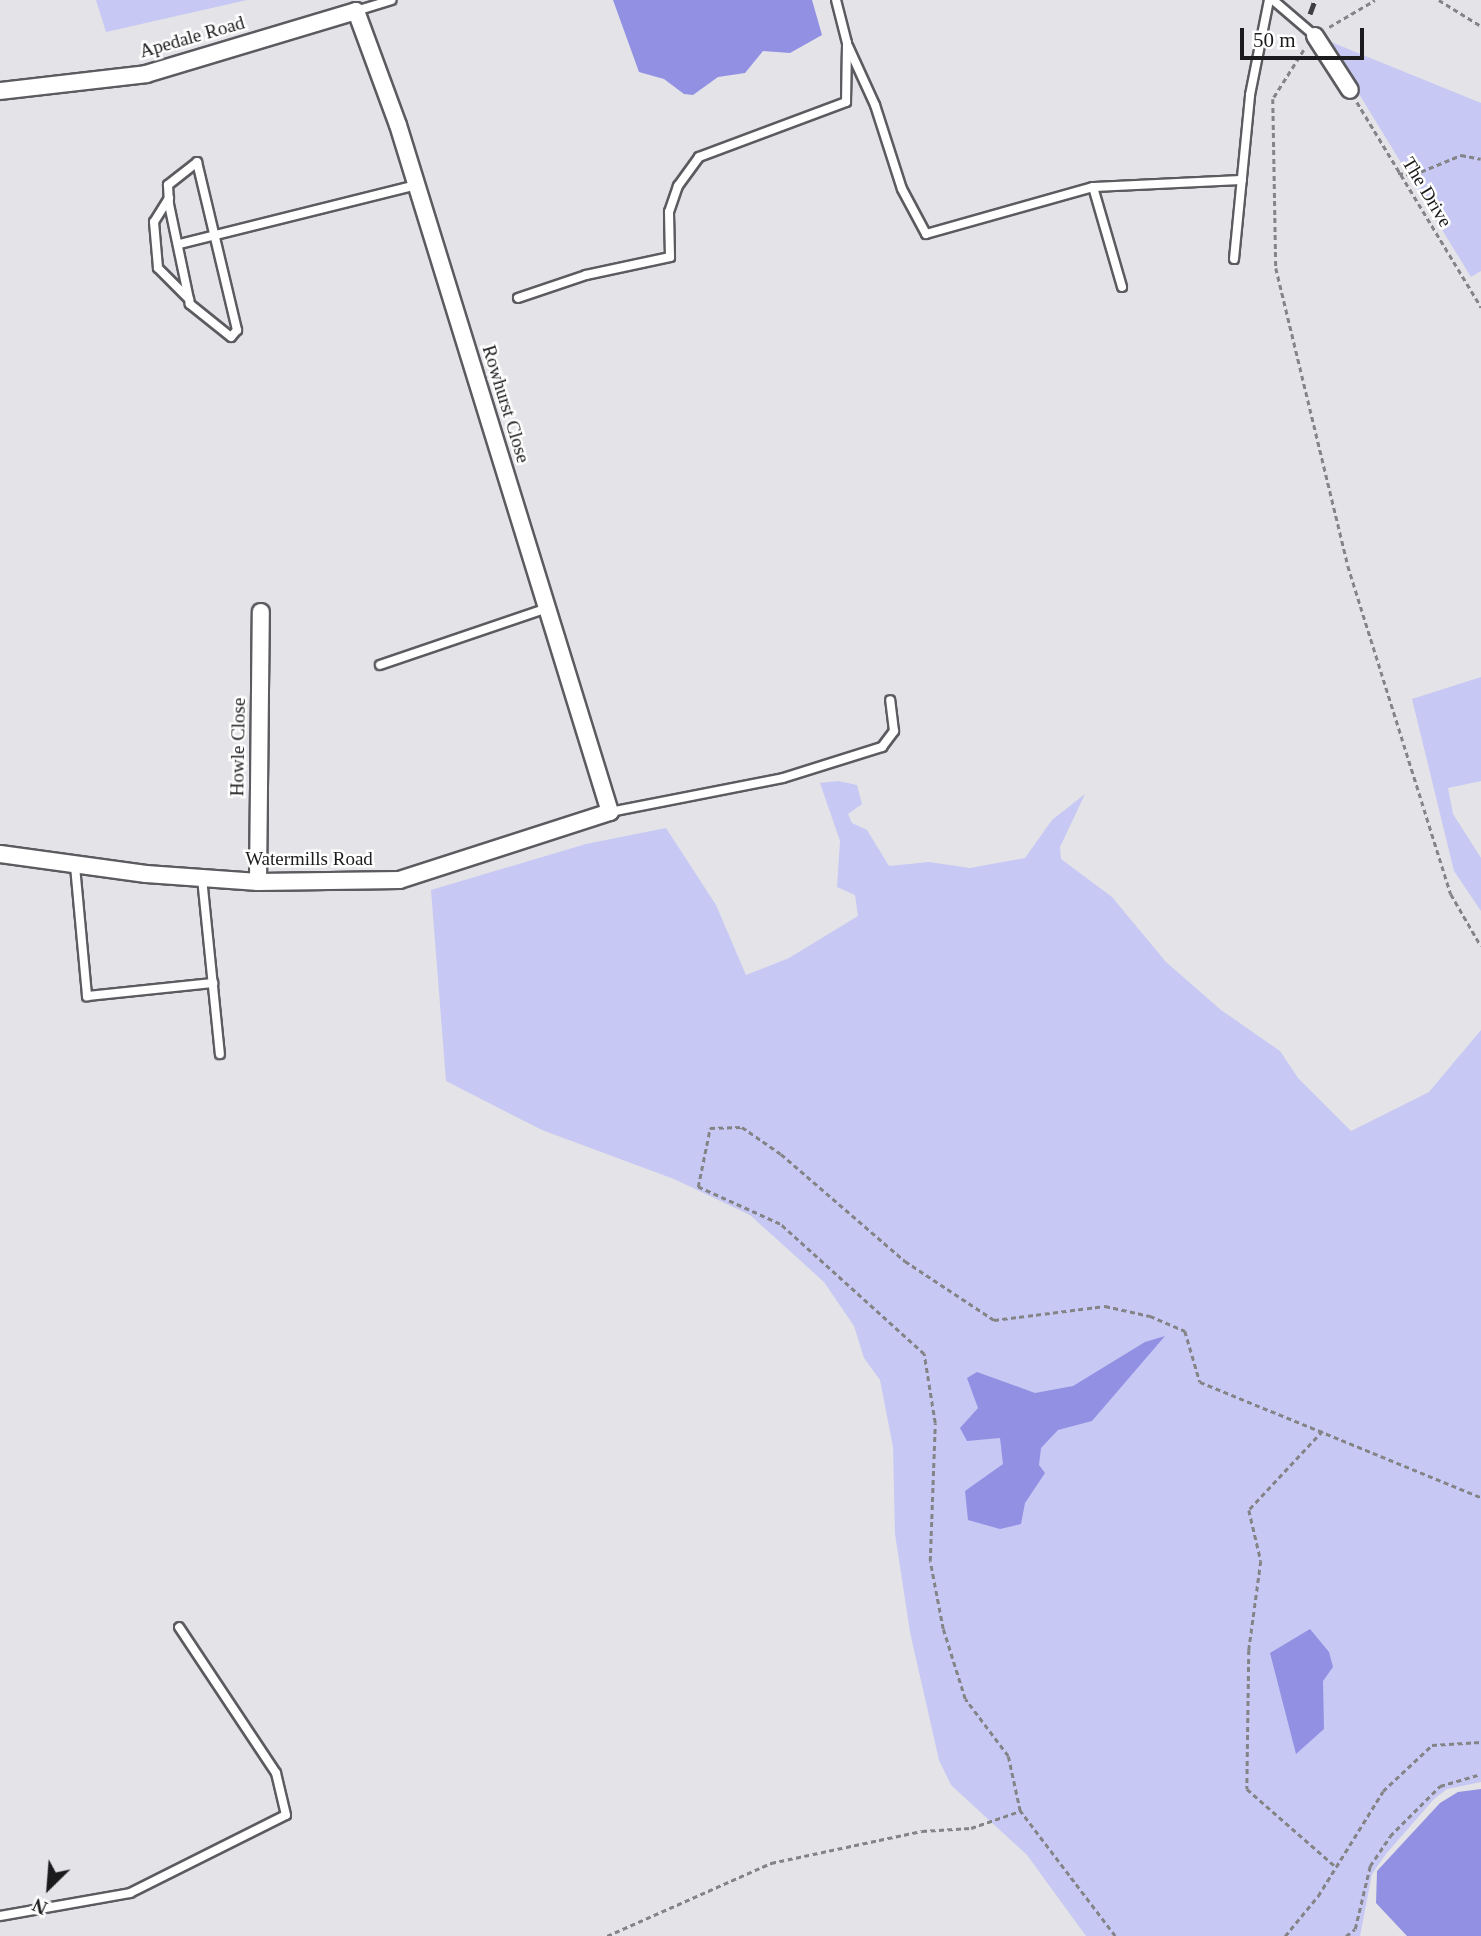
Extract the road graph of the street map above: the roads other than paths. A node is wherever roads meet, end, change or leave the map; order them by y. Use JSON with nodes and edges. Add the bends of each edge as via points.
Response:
{"nodes":[{"id":1,"x":391,"y":0,"type":"edge"},
{"id":2,"x":836,"y":0,"type":"edge"},
{"id":3,"x":1271,"y":0,"type":"edge"},
{"id":4,"x":356,"y":11,"type":"junction"},
{"id":5,"x":1315,"y":36,"type":"joint"},
{"id":6,"x":846,"y":43,"type":"junction"},
{"id":7,"x":1350,"y":90,"type":"road end"},
{"id":8,"x":0,"y":92,"type":"edge"},
{"id":9,"x":1241,"y":180,"type":"junction"},
{"id":10,"x":417,"y":185,"type":"junction"},
{"id":11,"x":1093,"y":187,"type":"junction"},
{"id":12,"x":169,"y":198,"type":"junction"},
{"id":13,"x":213,"y":234,"type":"junction"},
{"id":14,"x":180,"y":244,"type":"junction"},
{"id":15,"x":1234,"y":258,"type":"dead end"},
{"id":16,"x":1122,"y":287,"type":"dead end"},
{"id":17,"x":519,"y":298,"type":"dead end"},
{"id":18,"x":189,"y":299,"type":"junction"},
{"id":19,"x":547,"y":608,"type":"junction"},
{"id":20,"x":261,"y":612,"type":"dead end"},
{"id":21,"x":380,"y":664,"type":"dead end"},
{"id":22,"x":890,"y":701,"type":"dead end"},
{"id":23,"x":610,"y":812,"type":"junction"},
{"id":24,"x":0,"y":854,"type":"edge"},
{"id":25,"x":75,"y":866,"type":"junction"},
{"id":26,"x":202,"y":878,"type":"junction"},
{"id":27,"x":258,"y":882,"type":"junction"},
{"id":28,"x":213,"y":983,"type":"junction"},
{"id":29,"x":220,"y":1054,"type":"dead end"},
{"id":30,"x":179,"y":1627,"type":"dead end"},
{"id":31,"x":0,"y":1916,"type":"edge"}],
"edges":[{"from":1,"to":4,"type":"lane","name":"Apedale Road"},
{"from":2,"to":6,"type":"lane"},
{"from":3,"to":5,"type":"lane"},
{"from":3,"to":9,"type":"lane","via":[[1250,95]]},
{"from":4,"to":8,"type":"street","name":"Apedale Road","via":[[146,74]]},
{"from":4,"to":10,"type":"street","name":"Rowhurst Close"},
{"from":5,"to":7,"type":"street"},
{"from":6,"to":11,"type":"lane","via":[[875,105],[902,189],[926,233]]},
{"from":6,"to":17,"type":"lane","via":[[846,102],[699,157],[678,186],[669,212],[670,257],[586,275]]},
{"from":9,"to":11,"type":"lane"},
{"from":9,"to":15,"type":"lane"},
{"from":10,"to":13,"type":"lane"},
{"from":10,"to":19,"type":"street","name":"Rowhurst Close"},
{"from":11,"to":16,"type":"lane"},
{"from":12,"to":13,"type":"lane","via":[[168,185],[197,162]]},
{"from":12,"to":14,"type":"lane"},
{"from":12,"to":18,"type":"lane","via":[[154,222],[158,268]]},
{"from":13,"to":14,"type":"lane"},
{"from":13,"to":18,"type":"lane","via":[[237,330],[231,337]]},
{"from":14,"to":18,"type":"lane"},
{"from":19,"to":21,"type":"lane"},
{"from":19,"to":23,"type":"street","name":"Rowhurst Close"},
{"from":20,"to":27,"type":"street","name":"Howle Close"},
{"from":22,"to":23,"type":"lane","via":[[894,731],[872,751],[771,781]]},
{"from":23,"to":27,"type":"street","name":"Watermills Road","via":[[400,880]]},
{"from":24,"to":25,"type":"street","name":"Watermills Road"},
{"from":25,"to":26,"type":"street","name":"Watermills Road"},
{"from":25,"to":28,"type":"lane","via":[[86,996]]},
{"from":26,"to":27,"type":"street","name":"Watermills Road"},
{"from":26,"to":28,"type":"lane"},
{"from":28,"to":29,"type":"lane"},
{"from":30,"to":31,"type":"lane","via":[[276,1773],[286,1815],[130,1892]]}]}
